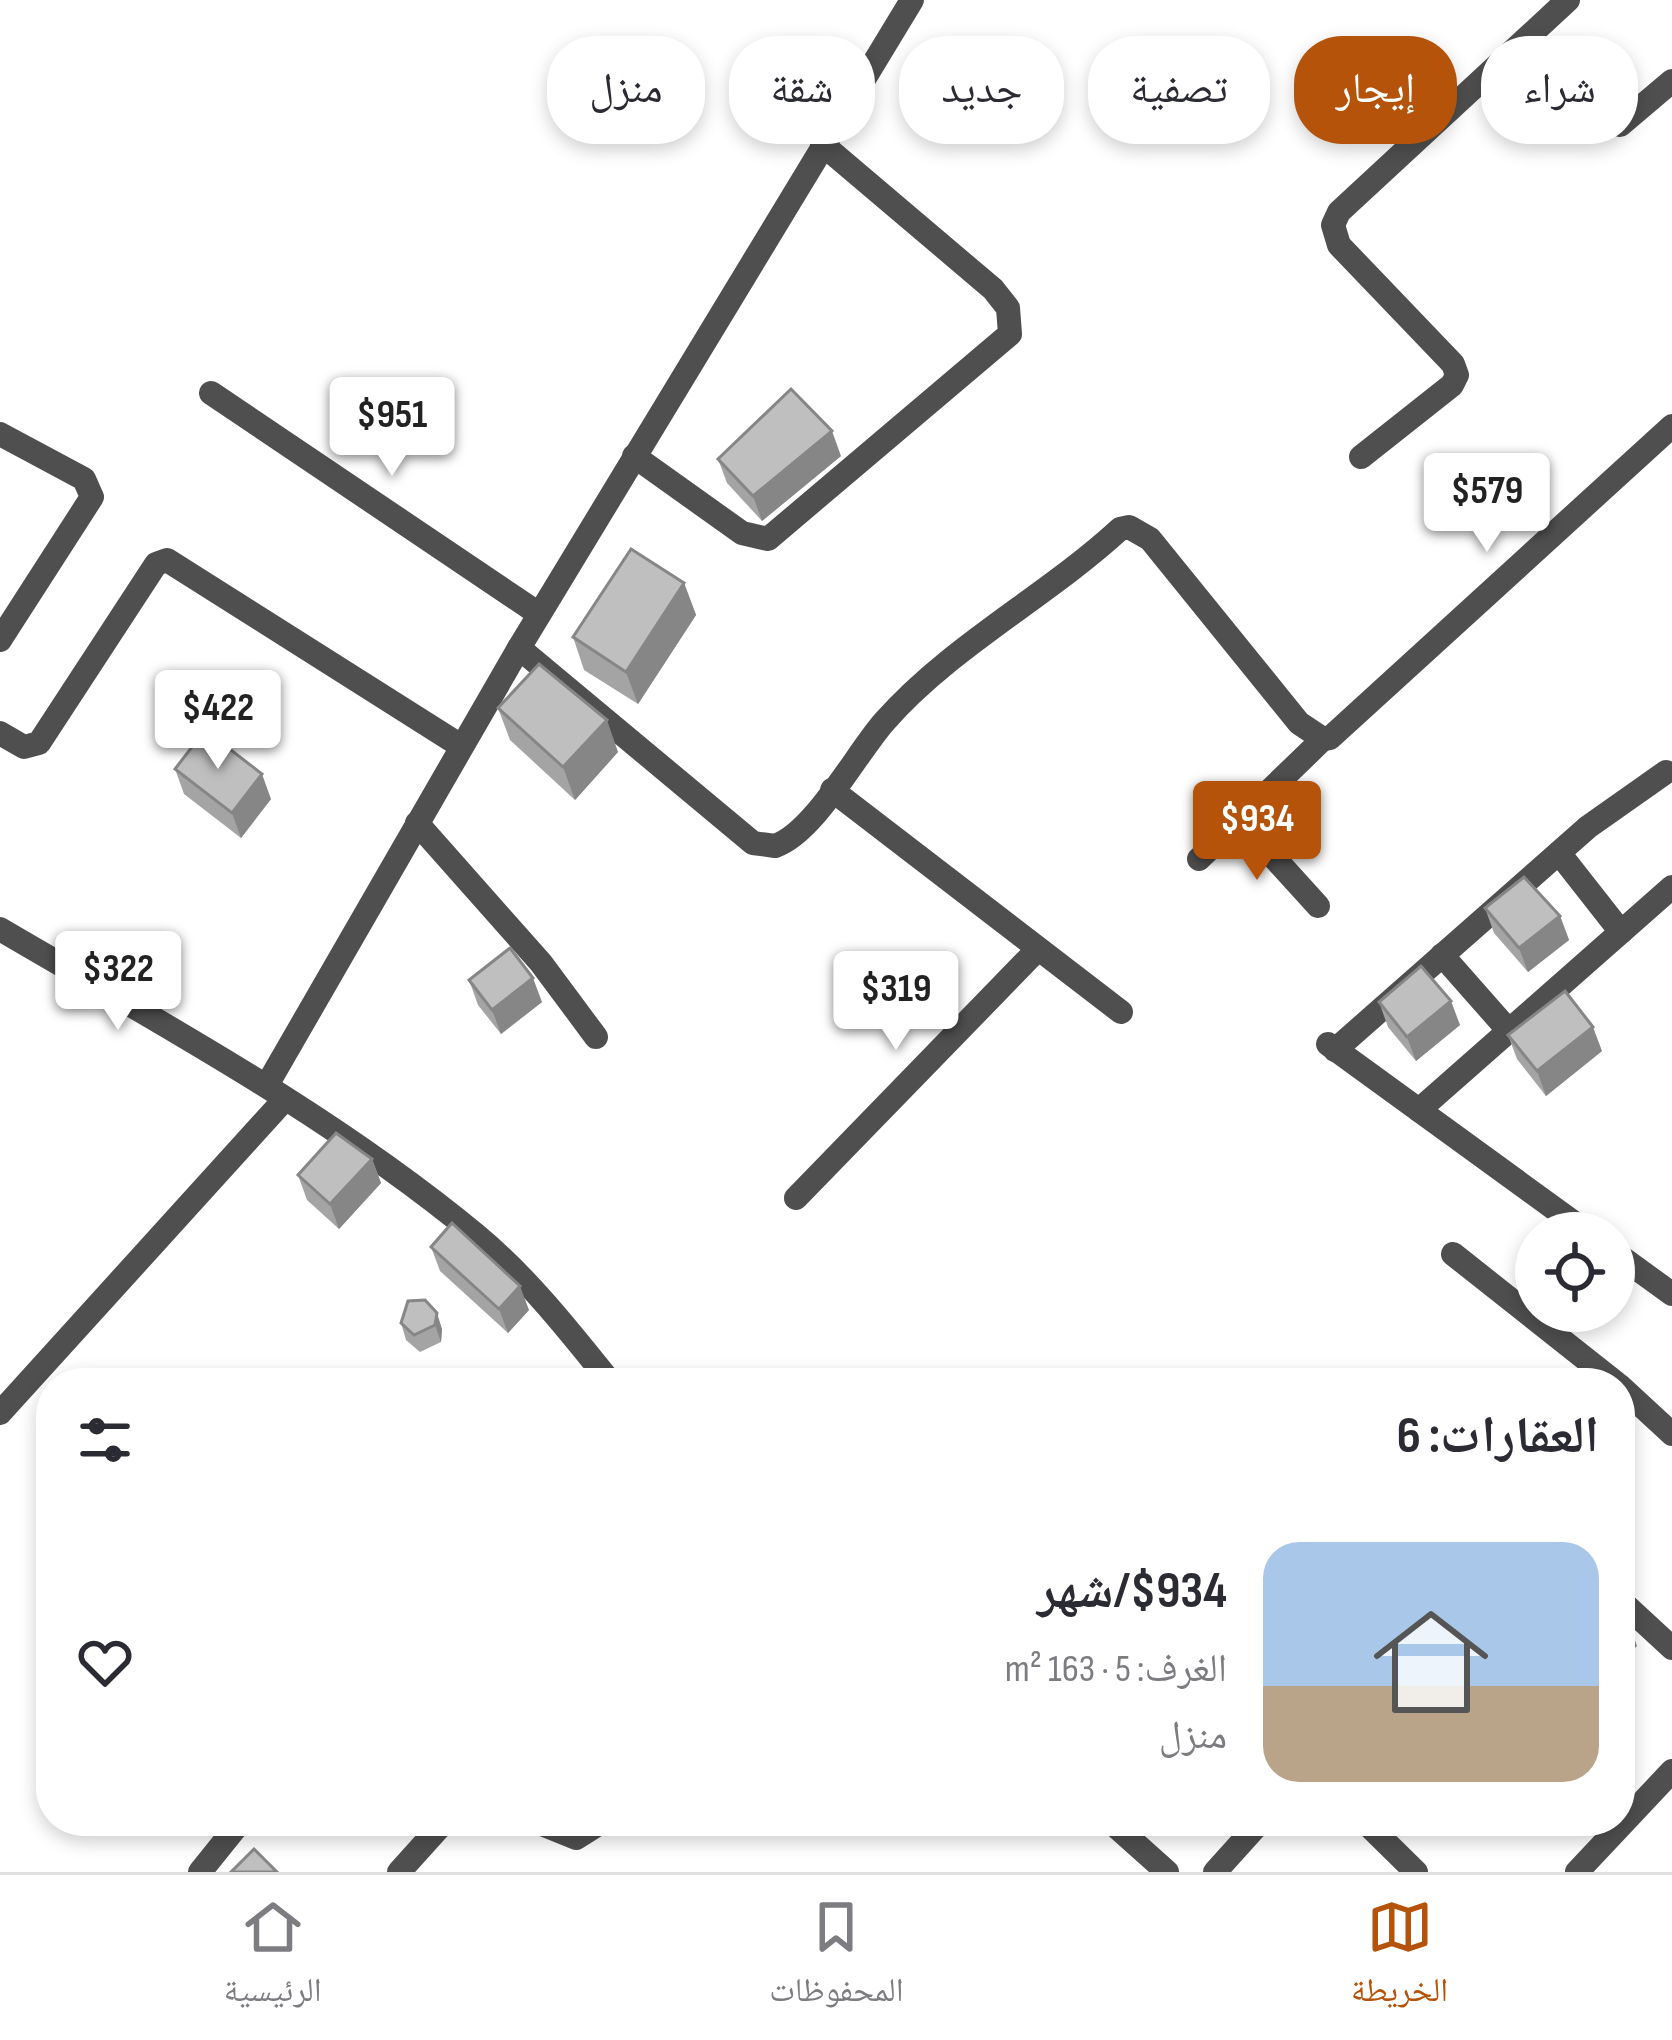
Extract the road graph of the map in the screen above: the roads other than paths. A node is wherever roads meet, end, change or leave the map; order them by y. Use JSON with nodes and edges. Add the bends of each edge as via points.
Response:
{"nodes":[{"id":1,"x":913,"y":0,"type":"edge"},
{"id":2,"x":1568,"y":0,"type":"edge"},
{"id":3,"x":875,"y":60,"type":"edge"},
{"id":4,"x":1672,"y":81,"type":"edge"},
{"id":5,"x":1638,"y":110,"type":"edge"},
{"id":6,"x":822,"y":144,"type":"joint"},
{"id":7,"x":211,"y":393,"type":"dead end"},
{"id":8,"x":1672,"y":426,"type":"edge"},
{"id":9,"x":0,"y":434,"type":"edge"},
{"id":10,"x":634,"y":457,"type":"junction"},
{"id":11,"x":1361,"y":457,"type":"dead end"},
{"id":12,"x":539,"y":614,"type":"junction"},
{"id":13,"x":0,"y":640,"type":"edge"},
{"id":14,"x":519,"y":647,"type":"junction"},
{"id":15,"x":0,"y":733,"type":"edge"},
{"id":16,"x":1323,"y":739,"type":"junction"},
{"id":17,"x":461,"y":746,"type":"junction"},
{"id":18,"x":1666,"y":772,"type":"dead end"},
{"id":19,"x":832,"y":790,"type":"junction"},
{"id":20,"x":1240,"y":820,"type":"junction"},
{"id":21,"x":417,"y":823,"type":"junction"},
{"id":22,"x":1559,"y":853,"type":"junction"},
{"id":23,"x":1198,"y":860,"type":"dead end"},
{"id":24,"x":1672,"y":887,"type":"edge"},
{"id":25,"x":1318,"y":906,"type":"dead end"},
{"id":26,"x":0,"y":929,"type":"edge"},
{"id":27,"x":1621,"y":932,"type":"junction"},
{"id":28,"x":1038,"y":949,"type":"junction"},
{"id":29,"x":1442,"y":956,"type":"junction"},
{"id":30,"x":1121,"y":1012,"type":"dead end"},
{"id":31,"x":1509,"y":1031,"type":"junction"},
{"id":32,"x":596,"y":1036,"type":"dead end"},
{"id":33,"x":276,"y":1092,"type":"junction"},
{"id":34,"x":1419,"y":1111,"type":"junction"},
{"id":35,"x":796,"y":1198,"type":"dead end"},
{"id":36,"x":1559,"y":1212,"type":"edge"},
{"id":37,"x":1453,"y":1254,"type":"dead end"},
{"id":38,"x":1635,"y":1267,"type":"edge"},
{"id":39,"x":1672,"y":1294,"type":"edge"},
{"id":40,"x":39,"y":1368,"type":"edge"},
{"id":41,"x":598,"y":1368,"type":"edge"},
{"id":42,"x":1597,"y":1368,"type":"edge"},
{"id":43,"x":36,"y":1371,"type":"edge"},
{"id":44,"x":1635,"y":1400,"type":"edge"},
{"id":45,"x":0,"y":1413,"type":"edge"},
{"id":46,"x":1672,"y":1434,"type":"edge"},
{"id":47,"x":1635,"y":1614,"type":"edge"},
{"id":48,"x":1672,"y":1648,"type":"edge"},
{"id":49,"x":1670,"y":1776,"type":"edge"},
{"id":50,"x":1635,"y":1805,"type":"edge"},
{"id":51,"x":229,"y":1836,"type":"edge"},
{"id":52,"x":432,"y":1836,"type":"edge"},
{"id":53,"x":1127,"y":1836,"type":"edge"},
{"id":54,"x":1247,"y":1836,"type":"edge"},
{"id":55,"x":1379,"y":1836,"type":"edge"},
{"id":56,"x":1603,"y":1836,"type":"edge"},
{"id":57,"x":200,"y":1872,"type":"edge"},
{"id":58,"x":399,"y":1872,"type":"edge"},
{"id":59,"x":1167,"y":1872,"type":"edge"},
{"id":60,"x":1215,"y":1872,"type":"edge"},
{"id":61,"x":1416,"y":1872,"type":"edge"},
{"id":62,"x":1576,"y":1872,"type":"edge"}],
"edges":[{"from":1,"to":3,"type":"street"},
{"from":2,"to":11,"type":"street","via":[[1333,225],[1339,245],[1457,375]]},
{"from":4,"to":5,"type":"street"},
{"from":6,"to":10,"type":"street"},
{"from":6,"to":10,"type":"street","via":[[993,289],[1008,308],[1010,334],[768,539],[742,533]]},
{"from":7,"to":12,"type":"street"},
{"from":8,"to":16,"type":"street","via":[[1365,712]]},
{"from":9,"to":13,"type":"street","via":[[84,479],[92,497]]},
{"from":10,"to":12,"type":"street"},
{"from":12,"to":14,"type":"street"},
{"from":14,"to":17,"type":"street"},
{"from":14,"to":19,"type":"street","via":[[753,842],[786,843]]},
{"from":15,"to":17,"type":"street","via":[[24,747],[39,743],[156,564],[167,560]]},
{"from":16,"to":19,"type":"street","via":[[1299,723],[1150,539],[1129,527],[953,659],[886,720]]},
{"from":16,"to":20,"type":"street"},
{"from":17,"to":21,"type":"street"},
{"from":18,"to":22,"type":"street"},
{"from":19,"to":28,"type":"street"},
{"from":20,"to":23,"type":"street"},
{"from":20,"to":25,"type":"street"},
{"from":21,"to":32,"type":"street"},
{"from":21,"to":33,"type":"street"},
{"from":22,"to":27,"type":"street"},
{"from":22,"to":29,"type":"street"},
{"from":24,"to":27,"type":"street"},
{"from":26,"to":33,"type":"street"},
{"from":27,"to":31,"type":"street"},
{"from":28,"to":30,"type":"street"},
{"from":28,"to":35,"type":"street"},
{"from":29,"to":31,"type":"street"},
{"from":29,"to":34,"type":"street","via":[[1331,1047]]},
{"from":31,"to":34,"type":"street"},
{"from":33,"to":40,"type":"street"},
{"from":33,"to":41,"type":"street","via":[[475,1233]]},
{"from":34,"to":36,"type":"street"},
{"from":37,"to":42,"type":"street"},
{"from":38,"to":39,"type":"street"},
{"from":43,"to":45,"type":"street"},
{"from":44,"to":46,"type":"street"},
{"from":47,"to":48,"type":"street"},
{"from":49,"to":50,"type":"street"},
{"from":51,"to":57,"type":"street"},
{"from":52,"to":58,"type":"street"},
{"from":53,"to":59,"type":"street"},
{"from":54,"to":60,"type":"street"},
{"from":55,"to":61,"type":"street"},
{"from":56,"to":62,"type":"street"}]}
